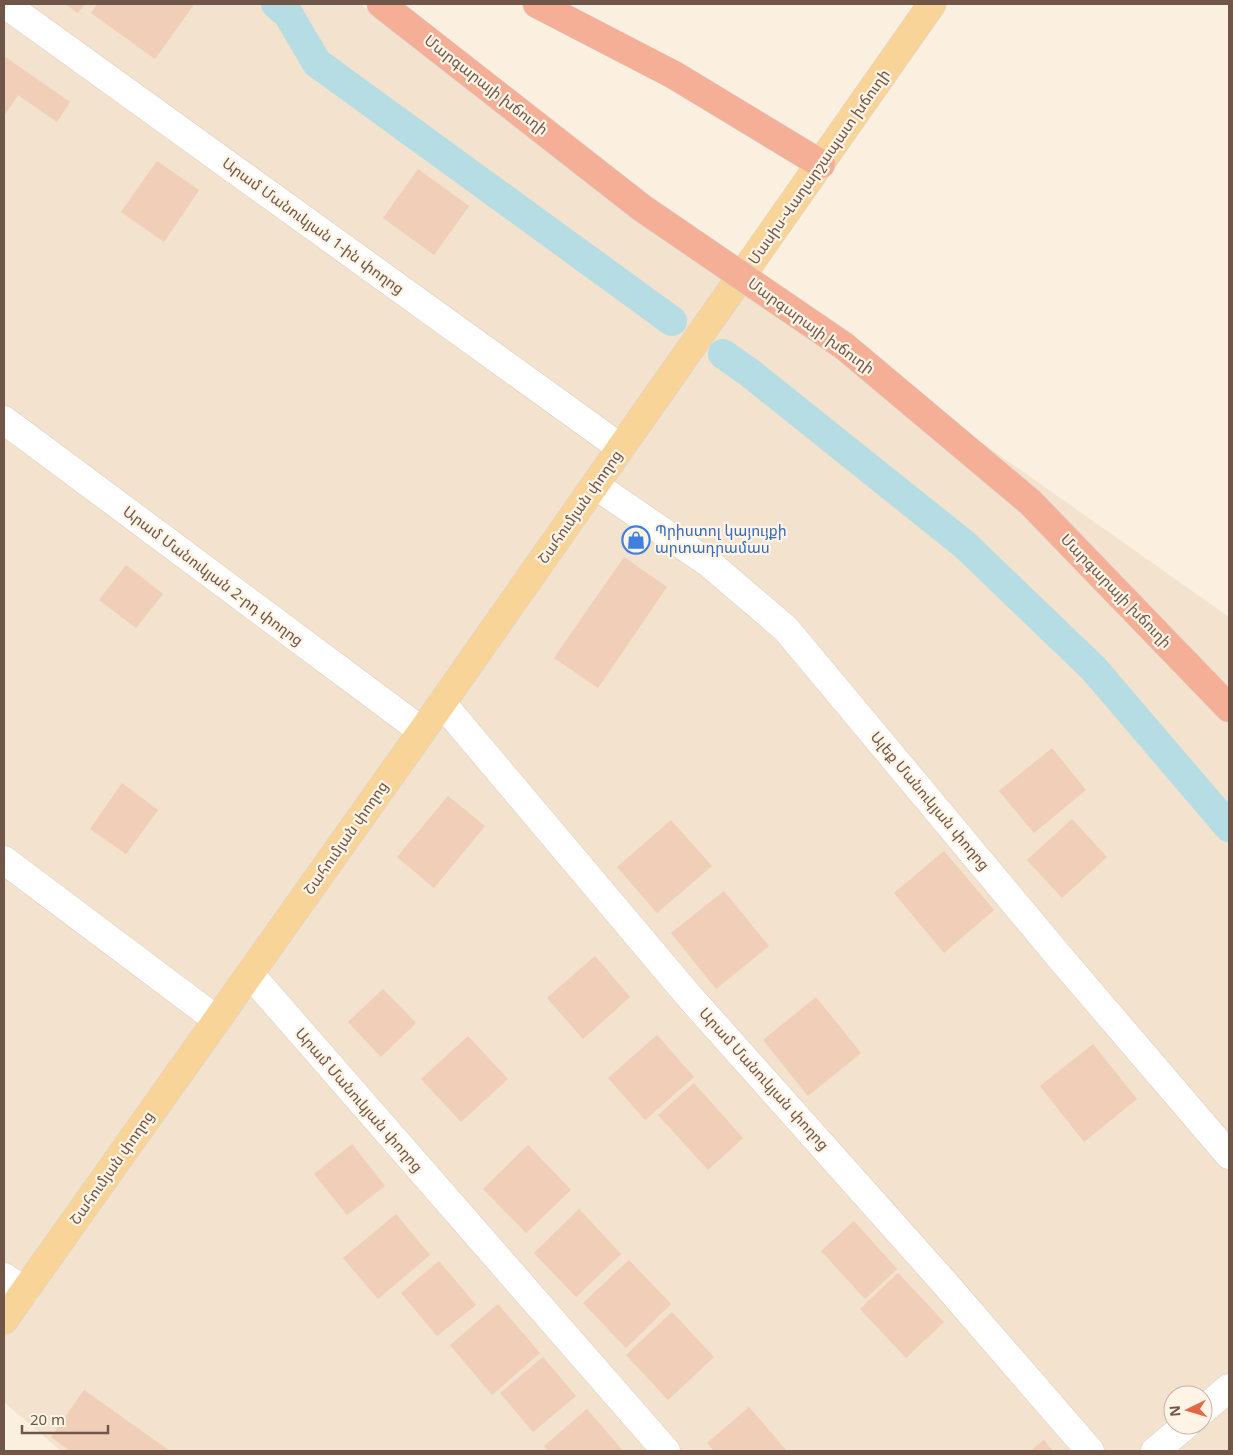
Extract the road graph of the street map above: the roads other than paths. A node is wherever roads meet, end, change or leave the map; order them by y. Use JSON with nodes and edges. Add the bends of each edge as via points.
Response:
{"nodes":[{"id":1,"x":4,"y":4,"type":"edge"},
{"id":2,"x":381,"y":4,"type":"edge"},
{"id":3,"x":537,"y":4,"type":"edge"},
{"id":4,"x":932,"y":4,"type":"edge"},
{"id":5,"x":821,"y":164,"type":"junction"},
{"id":6,"x":687,"y":354,"type":"joint"},
{"id":7,"x":4,"y":420,"type":"edge"},
{"id":8,"x":621,"y":448,"type":"junction"},
{"id":9,"x":595,"y":485,"type":"junction"},
{"id":10,"x":442,"y":703,"type":"junction"},
{"id":11,"x":1229,"y":708,"type":"edge"},
{"id":12,"x":422,"y":731,"type":"junction"},
{"id":13,"x":4,"y":860,"type":"edge"},
{"id":14,"x":250,"y":974,"type":"junction"},
{"id":15,"x":217,"y":1020,"type":"junction"},
{"id":16,"x":1229,"y":1155,"type":"edge"},
{"id":17,"x":14,"y":1284,"type":"edge"},
{"id":18,"x":4,"y":1320,"type":"edge"},
{"id":19,"x":1229,"y":1388,"type":"edge"},
{"id":20,"x":1213,"y":1402,"type":"edge"},
{"id":21,"x":1174,"y":1435,"type":"edge"},
{"id":22,"x":666,"y":1451,"type":"edge"},
{"id":23,"x":1090,"y":1451,"type":"edge"},
{"id":24,"x":1155,"y":1451,"type":"edge"}],
"edges":[{"from":1,"to":8,"type":"street","name":"Արամ Մանուկյան 1-ին փողոց"},
{"from":2,"to":11,"type":"highway","name":"Մարգարայի խճուղի","bridge":true,"via":[[642,208],[844,346],[1030,502]]},
{"from":3,"to":5,"type":"highway","via":[[674,75]]},
{"from":4,"to":5,"type":"main road","name":"Մասիս-Վաղարշապատ խճուղի"},
{"from":5,"to":6,"type":"main road","name":"Մասիս-Վաղարշապատ խճուղի"},
{"from":6,"to":8,"type":"main road","name":"Շահումյան փողոց"},
{"from":7,"to":12,"type":"street","name":"Արամ Մանուկյան 2-րդ փողոց"},
{"from":8,"to":9,"type":"main road","name":"Շահումյան փողոց"},
{"from":9,"to":10,"type":"main road","name":"Շահումյան փողոց"},
{"from":9,"to":16,"type":"street","name":"Ալեք Մանուկյան փողոց","via":[[710,564],[786,629]]},
{"from":10,"to":12,"type":"main road","name":"Շահումյան փողոց"},
{"from":10,"to":23,"type":"street","name":"Արամ Մանուկյան փողոց","via":[[688,995]]},
{"from":12,"to":14,"type":"main road","name":"Շահումյան փողոց"},
{"from":13,"to":15,"type":"street"},
{"from":14,"to":15,"type":"main road","name":"Շահումյան փողոց"},
{"from":14,"to":22,"type":"street","name":"Արամ Մանուկյան փողոց"},
{"from":15,"to":17,"type":"main road","name":"Շահումյան փողոց"},
{"from":17,"to":18,"type":"main road","name":"Շահումյան փողոց"},
{"from":19,"to":20,"type":"street"},
{"from":21,"to":24,"type":"street"}]}
